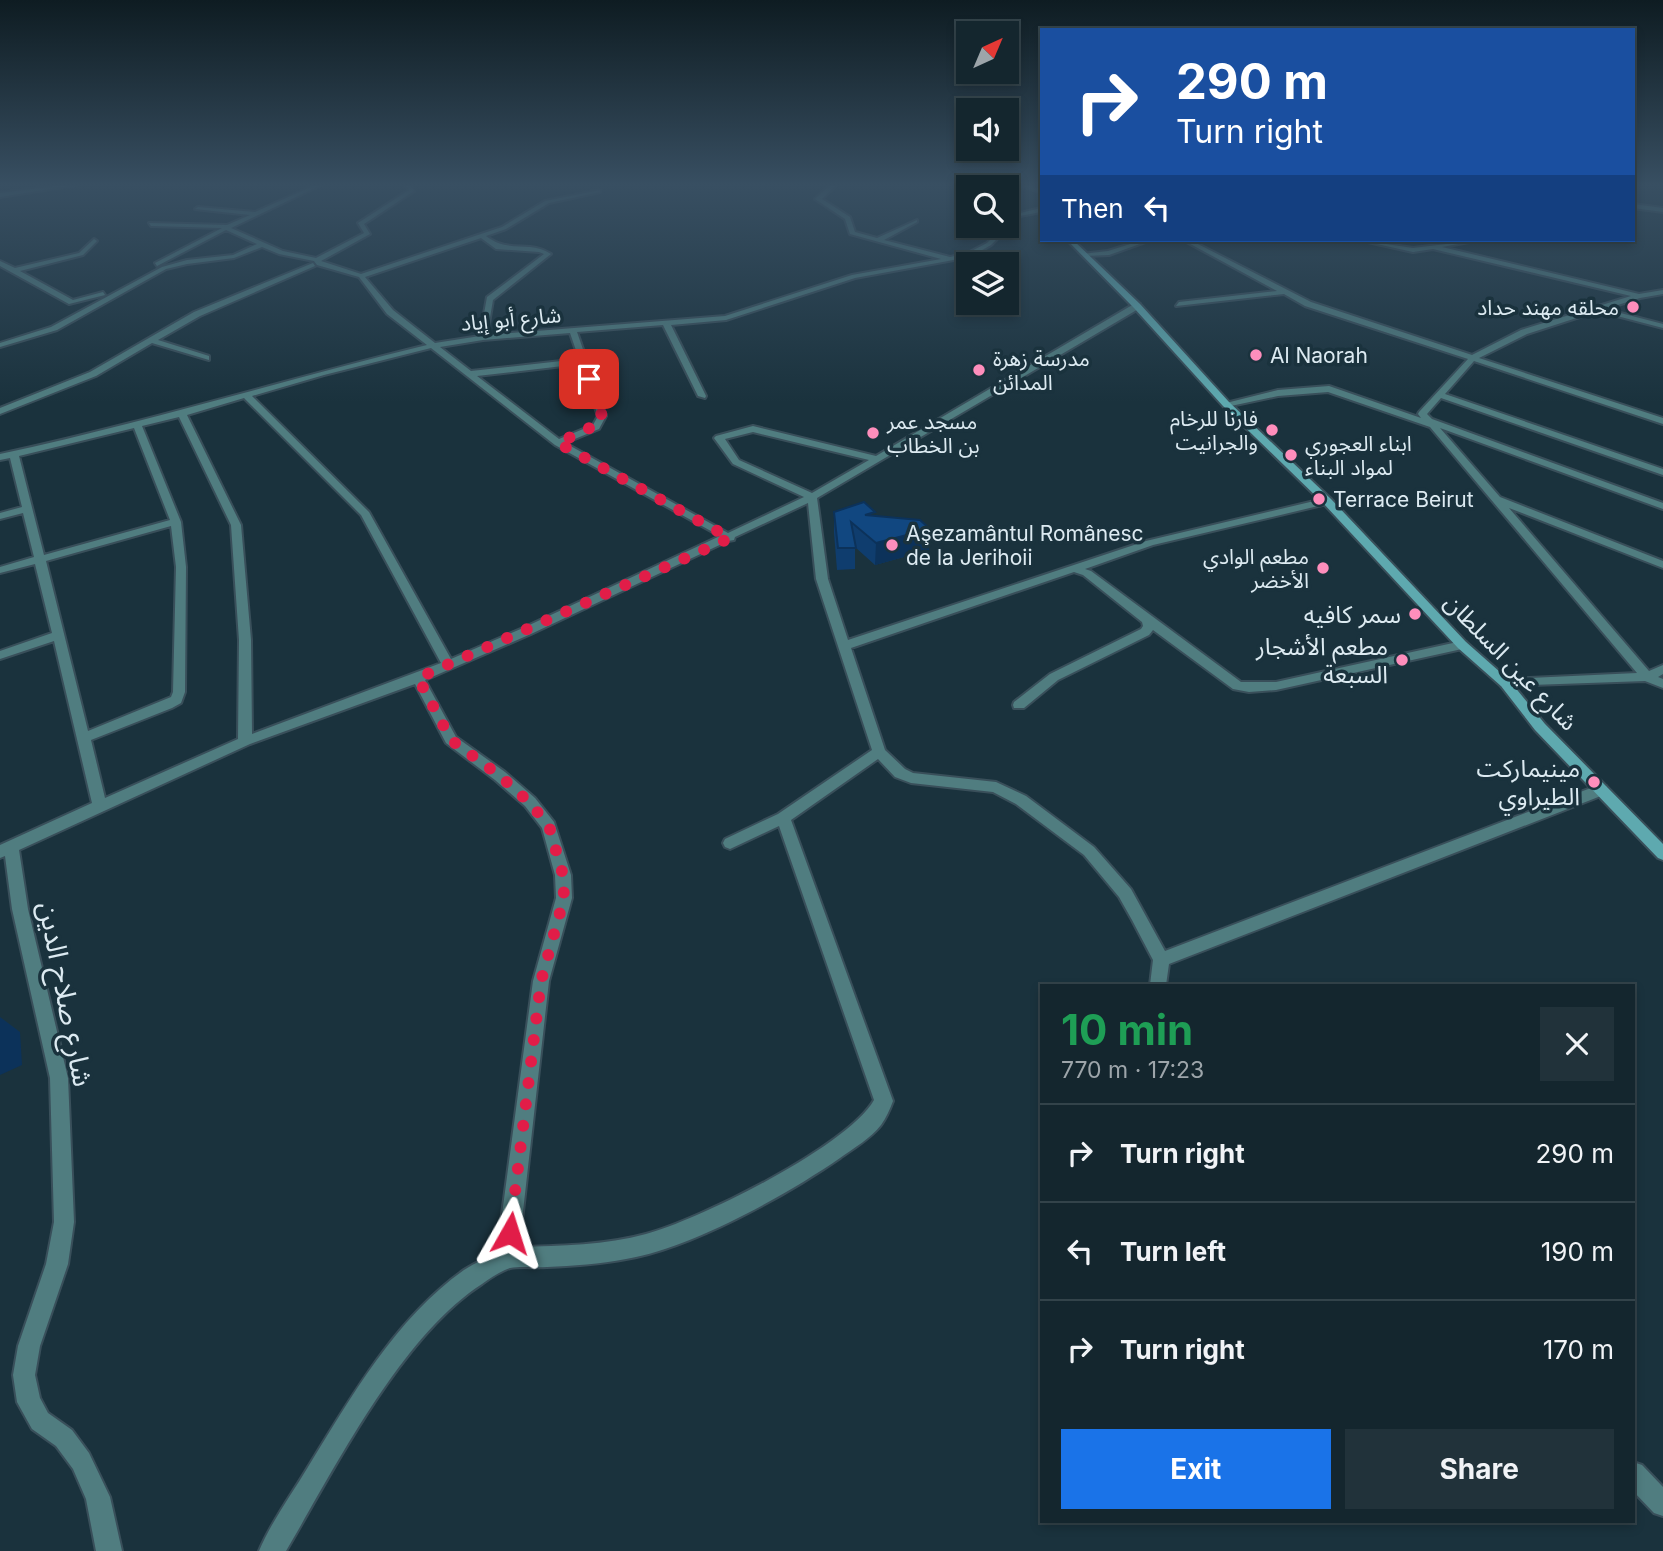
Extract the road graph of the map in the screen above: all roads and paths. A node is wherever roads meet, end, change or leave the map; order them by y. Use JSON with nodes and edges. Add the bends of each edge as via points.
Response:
{"nodes":[{"id":1,"x":67,"y":257,"type":"edge"},
{"id":2,"x":172,"y":257,"type":"edge"},
{"id":3,"x":229,"y":257,"type":"edge"},
{"id":4,"x":297,"y":257,"type":"edge"},
{"id":5,"x":327,"y":257,"type":"edge"},
{"id":6,"x":415,"y":257,"type":"edge"},
{"id":7,"x":544,"y":257,"type":"edge"},
{"id":8,"x":941,"y":257,"type":"edge"},
{"id":9,"x":958,"y":257,"type":"edge"},
{"id":10,"x":1088,"y":257,"type":"edge"},
{"id":11,"x":1219,"y":257,"type":"edge"},
{"id":12,"x":1476,"y":257,"type":"edge"},
{"id":13,"x":951,"y":260,"type":"junction"},
{"id":14,"x":0,"y":263,"type":"edge"},
{"id":15,"x":317,"y":263,"type":"junction"},
{"id":16,"x":14,"y":270,"type":"junction"},
{"id":17,"x":0,"y":273,"type":"edge"},
{"id":18,"x":361,"y":276,"type":"junction"},
{"id":19,"x":1284,"y":292,"type":"junction"},
{"id":20,"x":1663,"y":292,"type":"edge"},
{"id":21,"x":1639,"y":296,"type":"junction"},
{"id":22,"x":1179,"y":304,"type":"dead end"},
{"id":23,"x":1137,"y":306,"type":"junction"},
{"id":24,"x":1601,"y":310,"type":"junction"},
{"id":25,"x":666,"y":323,"type":"junction"},
{"id":26,"x":1663,"y":326,"type":"edge"},
{"id":27,"x":573,"y":331,"type":"junction"},
{"id":28,"x":483,"y":338,"type":"junction"},
{"id":29,"x":151,"y":340,"type":"junction"},
{"id":30,"x":0,"y":345,"type":"edge"},
{"id":31,"x":431,"y":346,"type":"junction"},
{"id":32,"x":206,"y":358,"type":"dead end"},
{"id":33,"x":1473,"y":358,"type":"junction"},
{"id":34,"x":583,"y":361,"type":"junction"},
{"id":35,"x":470,"y":374,"type":"junction"},
{"id":36,"x":1440,"y":395,"type":"junction"},
{"id":37,"x":247,"y":396,"type":"junction"},
{"id":38,"x":702,"y":396,"type":"dead end"},
{"id":39,"x":1226,"y":404,"type":"junction"},
{"id":40,"x":0,"y":411,"type":"edge"},
{"id":41,"x":182,"y":414,"type":"junction"},
{"id":42,"x":1405,"y":415,"type":"junction"},
{"id":43,"x":1428,"y":420,"type":"junction"},
{"id":44,"x":1663,"y":421,"type":"edge"},
{"id":45,"x":137,"y":425,"type":"junction"},
{"id":46,"x":558,"y":443,"type":"junction"},
{"id":47,"x":7,"y":455,"type":"edge"},
{"id":48,"x":874,"y":458,"type":"junction"},
{"id":49,"x":1663,"y":472,"type":"edge"},
{"id":50,"x":812,"y":497,"type":"junction"},
{"id":51,"x":1495,"y":498,"type":"junction"},
{"id":52,"x":1327,"y":501,"type":"junction"},
{"id":53,"x":1663,"y":506,"type":"edge"},
{"id":54,"x":26,"y":509,"type":"junction"},
{"id":55,"x":0,"y":516,"type":"edge"},
{"id":56,"x":176,"y":522,"type":"junction"},
{"id":57,"x":730,"y":538,"type":"junction"},
{"id":58,"x":38,"y":558,"type":"junction"},
{"id":59,"x":1663,"y":565,"type":"edge"},
{"id":60,"x":1073,"y":568,"type":"junction"},
{"id":61,"x":0,"y":570,"type":"edge"},
{"id":62,"x":1146,"y":626,"type":"junction"},
{"id":63,"x":59,"y":635,"type":"junction"},
{"id":64,"x":846,"y":645,"type":"junction"},
{"id":65,"x":1462,"y":645,"type":"junction"},
{"id":66,"x":0,"y":655,"type":"edge"},
{"id":67,"x":448,"y":664,"type":"junction"},
{"id":68,"x":1663,"y":669,"type":"edge"},
{"id":69,"x":1647,"y":677,"type":"junction"},
{"id":70,"x":418,"y":678,"type":"junction"},
{"id":71,"x":1505,"y":683,"type":"junction"},
{"id":72,"x":1663,"y":684,"type":"edge"},
{"id":73,"x":1019,"y":705,"type":"dead end"},
{"id":74,"x":83,"y":738,"type":"junction"},
{"id":75,"x":245,"y":741,"type":"junction"},
{"id":76,"x":879,"y":752,"type":"junction"},
{"id":77,"x":1601,"y":790,"type":"junction"},
{"id":78,"x":100,"y":806,"type":"junction"},
{"id":79,"x":783,"y":818,"type":"junction"},
{"id":80,"x":730,"y":843,"type":"dead end"},
{"id":81,"x":5,"y":850,"type":"edge"},
{"id":82,"x":1663,"y":854,"type":"edge"},
{"id":83,"x":1161,"y":960,"type":"junction"},
{"id":84,"x":1158,"y":984,"type":"edge"},
{"id":85,"x":507,"y":1258,"type":"junction"},
{"id":86,"x":1635,"y":1476,"type":"edge"},
{"id":87,"x":1663,"y":1504,"type":"edge"},
{"id":88,"x":109,"y":1551,"type":"edge"},
{"id":89,"x":272,"y":1551,"type":"edge"}],
"edges":[{"from":1,"to":16,"type":"street"},
{"from":2,"to":16,"type":"street","via":[[96,298],[72,302]]},
{"from":3,"to":30,"type":"street","via":[[164,268],[61,326]]},
{"from":4,"to":15,"type":"street"},
{"from":5,"to":15,"type":"street"},
{"from":6,"to":18,"type":"street"},
{"from":7,"to":28,"type":"street","via":[[490,299]]},
{"from":8,"to":13,"type":"street"},
{"from":9,"to":13,"type":"street","name":"شارع أبو إياد"},
{"from":10,"to":23,"type":"main road","name":"شارع عين السلطان"},
{"from":11,"to":19,"type":"street"},
{"from":12,"to":21,"type":"street"},
{"from":13,"to":25,"type":"street","name":"شارع أبو إياد","via":[[854,275],[726,317]]},
{"from":14,"to":16,"type":"street"},
{"from":15,"to":18,"type":"street"},
{"from":15,"to":29,"type":"street","via":[[220,304]]},
{"from":16,"to":17,"type":"street"},
{"from":18,"to":31,"type":"street","via":[[390,312]]},
{"from":19,"to":22,"type":"street"},
{"from":19,"to":33,"type":"street"},
{"from":20,"to":21,"type":"street"},
{"from":21,"to":24,"type":"street"},
{"from":23,"to":39,"type":"main road","name":"شارع عين السلطان"},
{"from":23,"to":48,"type":"street"},
{"from":24,"to":26,"type":"street"},
{"from":24,"to":33,"type":"street","via":[[1524,332]]},
{"from":25,"to":27,"type":"street","name":"شارع أبو إياد"},
{"from":25,"to":38,"type":"street"},
{"from":27,"to":28,"type":"street","name":"شارع أبو إياد"},
{"from":27,"to":34,"type":"street"},
{"from":28,"to":31,"type":"street","name":"شارع أبو إياد"},
{"from":29,"to":32,"type":"street"},
{"from":29,"to":40,"type":"street","via":[[93,374]]},
{"from":31,"to":35,"type":"street"},
{"from":31,"to":37,"type":"street","name":"شارع أبو إياد"},
{"from":33,"to":36,"type":"street"},
{"from":33,"to":44,"type":"street"},
{"from":34,"to":35,"type":"street"},
{"from":34,"to":46,"type":"street","via":[[602,416],[600,423]]},
{"from":35,"to":46,"type":"street"},
{"from":36,"to":43,"type":"street"},
{"from":36,"to":49,"type":"street"},
{"from":37,"to":41,"type":"street","name":"شارع أبو إياد"},
{"from":37,"to":67,"type":"street","via":[[365,514]]},
{"from":39,"to":42,"type":"street","via":[[1322,389]]},
{"from":39,"to":52,"type":"main road","name":"شارع عين السلطان"},
{"from":41,"to":45,"type":"street","name":"شارع أبو إياد"},
{"from":41,"to":75,"type":"street","via":[[236,525],[245,640]]},
{"from":42,"to":43,"type":"street"},
{"from":42,"to":43,"type":"street"},
{"from":43,"to":51,"type":"street"},
{"from":43,"to":53,"type":"street"},
{"from":45,"to":47,"type":"street","name":"شارع أبو إياد"},
{"from":45,"to":56,"type":"street"},
{"from":46,"to":57,"type":"street"},
{"from":47,"to":54,"type":"street"},
{"from":48,"to":50,"type":"street"},
{"from":48,"to":50,"type":"street","via":[[753,429],[719,438],[736,463]]},
{"from":50,"to":57,"type":"street"},
{"from":50,"to":64,"type":"street","via":[[822,579]]},
{"from":51,"to":59,"type":"street"},
{"from":51,"to":69,"type":"street"},
{"from":52,"to":60,"type":"street","via":[[1150,543]]},
{"from":52,"to":65,"type":"main road","name":"شارع عين السلطان"},
{"from":54,"to":55,"type":"street"},
{"from":54,"to":58,"type":"street"},
{"from":56,"to":58,"type":"street"},
{"from":56,"to":74,"type":"street","via":[[182,625],[176,700]]},
{"from":57,"to":67,"type":"street"},
{"from":58,"to":61,"type":"street"},
{"from":58,"to":63,"type":"street"},
{"from":60,"to":62,"type":"street","via":[[1087,573]]},
{"from":60,"to":64,"type":"street"},
{"from":62,"to":65,"type":"street","via":[[1232,682],[1250,688]]},
{"from":62,"to":73,"type":"street","via":[[1054,677]]},
{"from":63,"to":66,"type":"street"},
{"from":63,"to":74,"type":"street"},
{"from":64,"to":76,"type":"street"},
{"from":65,"to":71,"type":"main road","name":"شارع عين السلطان"},
{"from":67,"to":70,"type":"street"},
{"from":68,"to":69,"type":"street"},
{"from":69,"to":71,"type":"street"},
{"from":69,"to":72,"type":"street"},
{"from":70,"to":75,"type":"street"},
{"from":70,"to":85,"type":"street","via":[[451,740],[500,776],[549,826],[563,875],[564,898],[539,994]]},
{"from":71,"to":77,"type":"main road","name":"شارع عين السلطان"},
{"from":74,"to":78,"type":"street"},
{"from":75,"to":78,"type":"street"},
{"from":76,"to":79,"type":"street"},
{"from":76,"to":83,"type":"street","via":[[911,778],[982,784],[1021,800],[1089,851],[1106,870],[1125,893]]},
{"from":77,"to":82,"type":"main road","name":"شارع عين السلطان"},
{"from":77,"to":83,"type":"street"},
{"from":78,"to":81,"type":"street"},
{"from":79,"to":80,"type":"street"},
{"from":79,"to":85,"type":"street","via":[[884,1101],[879,1114],[849,1142],[694,1227],[648,1244],[579,1256]]},
{"from":81,"to":88,"type":"street","name":"شارع صلاح الدين","via":[[59,1078],[64,1223],[57,1264],[24,1375],[29,1402],[40,1422],[64,1438],[81,1461],[98,1497]]},
{"from":83,"to":84,"type":"street"},
{"from":85,"to":89,"type":"street","via":[[450,1295],[383,1373]]},
{"from":86,"to":87,"type":"street"}]}
